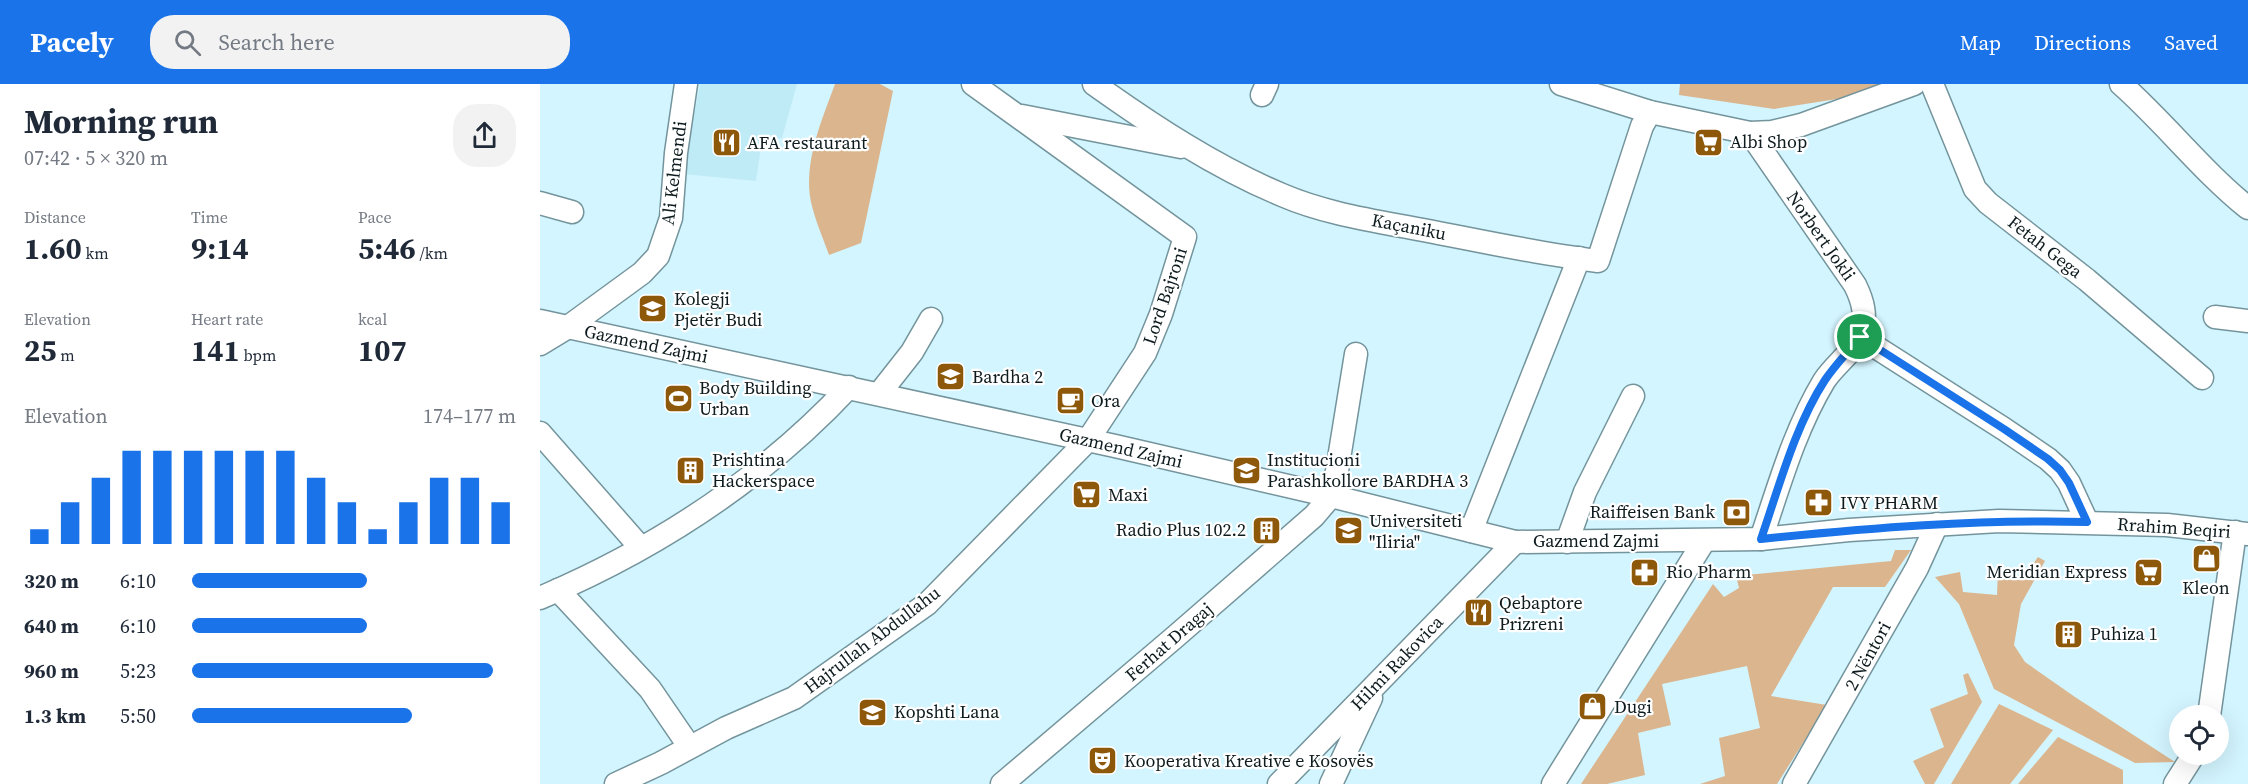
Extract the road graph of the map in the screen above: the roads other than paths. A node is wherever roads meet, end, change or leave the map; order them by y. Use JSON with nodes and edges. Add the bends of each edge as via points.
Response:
{"nodes":[{"id":1,"x":686,"y":84,"type":"edge"},
{"id":2,"x":973,"y":84,"type":"edge"},
{"id":3,"x":1094,"y":84,"type":"edge"},
{"id":4,"x":1561,"y":84,"type":"edge"},
{"id":5,"x":1914,"y":84,"type":"edge"},
{"id":6,"x":1932,"y":84,"type":"edge"},
{"id":7,"x":2121,"y":84,"type":"edge"},
{"id":8,"x":1602,"y":90,"type":"edge"},
{"id":9,"x":1650,"y":112,"type":"junction"},
{"id":10,"x":1015,"y":115,"type":"junction"},
{"id":11,"x":1750,"y":133,"type":"junction"},
{"id":12,"x":1192,"y":149,"type":"junction"},
{"id":13,"x":540,"y":203,"type":"edge"},
{"id":14,"x":2248,"y":208,"type":"edge"},
{"id":15,"x":572,"y":212,"type":"dead end"},
{"id":16,"x":1580,"y":258,"type":"junction"},
{"id":17,"x":2215,"y":317,"type":"dead end"},
{"id":18,"x":931,"y":319,"type":"dead end"},
{"id":19,"x":540,"y":321,"type":"edge"},
{"id":20,"x":2248,"y":321,"type":"edge"},
{"id":21,"x":568,"y":327,"type":"junction"},
{"id":22,"x":1860,"y":337,"type":"junction"},
{"id":23,"x":540,"y":344,"type":"edge"},
{"id":24,"x":1356,"y":354,"type":"dead end"},
{"id":25,"x":2202,"y":378,"type":"dead end"},
{"id":26,"x":849,"y":387,"type":"junction"},
{"id":27,"x":879,"y":394,"type":"junction"},
{"id":28,"x":1633,"y":396,"type":"dead end"},
{"id":29,"x":540,"y":433,"type":"edge"},
{"id":30,"x":1089,"y":440,"type":"junction"},
{"id":31,"x":1331,"y":496,"type":"junction"},
{"id":32,"x":2087,"y":522,"type":"junction"},
{"id":33,"x":1937,"y":524,"type":"junction"},
{"id":34,"x":1471,"y":531,"type":"junction"},
{"id":35,"x":2242,"y":533,"type":"edge"},
{"id":36,"x":1761,"y":539,"type":"junction"},
{"id":37,"x":1704,"y":541,"type":"junction"},
{"id":38,"x":1515,"y":542,"type":"junction"},
{"id":39,"x":1567,"y":542,"type":"junction"},
{"id":40,"x":641,"y":548,"type":"junction"},
{"id":41,"x":549,"y":594,"type":"edge"},
{"id":42,"x":1379,"y":680,"type":"junction"},
{"id":43,"x":2211,"y":705,"type":"edge"},
{"id":44,"x":689,"y":746,"type":"junction"},
{"id":45,"x":2187,"y":765,"type":"edge"},
{"id":46,"x":616,"y":784,"type":"edge"},
{"id":47,"x":1002,"y":784,"type":"edge"},
{"id":48,"x":1279,"y":784,"type":"edge"},
{"id":49,"x":1331,"y":784,"type":"edge"},
{"id":50,"x":1553,"y":784,"type":"edge"},
{"id":51,"x":1794,"y":784,"type":"edge"},
{"id":52,"x":2175,"y":784,"type":"edge"}],
"edges":[{"from":1,"to":21,"type":"street","name":"Ali Kelmendi","via":[[671,218],[658,256],[642,273]]},
{"from":2,"to":10,"type":"street","name":"Lord Bajroni"},
{"from":3,"to":12,"type":"street","name":"Kaçaniku"},
{"from":4,"to":8,"type":"street"},
{"from":5,"to":11,"type":"street","via":[[1801,125]]},
{"from":6,"to":25,"type":"street","name":"Fetah Gega","via":[[1975,189]]},
{"from":7,"to":14,"type":"street"},
{"from":8,"to":9,"type":"street"},
{"from":9,"to":11,"type":"street"},
{"from":9,"to":16,"type":"street","via":[[1598,261]]},
{"from":10,"to":12,"type":"street","name":"Lord Bajroni"},
{"from":10,"to":30,"type":"street","name":"Lord Bajroni","via":[[1185,237],[1145,353]]},
{"from":11,"to":22,"type":"street","name":"Norbert Jokli","via":[[1861,297],[1864,324]]},
{"from":12,"to":16,"type":"street","name":"Kaçaniku","via":[[1241,177],[1334,212]]},
{"from":13,"to":15,"type":"street"},
{"from":16,"to":34,"type":"street"},
{"from":17,"to":20,"type":"street"},
{"from":18,"to":27,"type":"street","via":[[912,352]]},
{"from":19,"to":21,"type":"street","name":"Gazmend Zajmi"},
{"from":21,"to":23,"type":"street","name":"Ali Kelmendi"},
{"from":21,"to":26,"type":"street","name":"Gazmend Zajmi"},
{"from":22,"to":32,"type":"street","via":[[2048,459],[2069,483]]},
{"from":22,"to":36,"type":"street","via":[[1825,380],[1808,413]]},
{"from":24,"to":31,"type":"street"},
{"from":26,"to":27,"type":"street","name":"Gazmend Zajmi"},
{"from":26,"to":40,"type":"street","via":[[783,452],[726,495]]},
{"from":27,"to":30,"type":"street","name":"Gazmend Zajmi"},
{"from":28,"to":39,"type":"street","via":[[1585,492]]},
{"from":29,"to":40,"type":"street"},
{"from":30,"to":31,"type":"street","name":"Gazmend Zajmi"},
{"from":30,"to":44,"type":"street","name":"Hajrullah Abdullahu","via":[[927,603],[794,698]]},
{"from":31,"to":34,"type":"street","name":"Gazmend Zajmi"},
{"from":31,"to":47,"type":"street","name":"Ferhat Dragaj","via":[[1314,516]]},
{"from":32,"to":33,"type":"street","name":"Rrahim Beqiri"},
{"from":32,"to":35,"type":"street","name":"Rrahim Beqiri"},
{"from":33,"to":36,"type":"street","name":"Rrahim Beqiri"},
{"from":33,"to":51,"type":"street","name":"2 Nëntori","via":[[1917,568]]},
{"from":34,"to":38,"type":"street","name":"Gazmend Zajmi"},
{"from":35,"to":43,"type":"street"},
{"from":36,"to":37,"type":"street","name":"Rrahim Beqiri"},
{"from":37,"to":39,"type":"street","name":"Gazmend Zajmi"},
{"from":37,"to":50,"type":"street"},
{"from":38,"to":39,"type":"street","name":"Gazmend Zajmi"},
{"from":38,"to":42,"type":"street","name":"Hilmi Rakovica"},
{"from":40,"to":41,"type":"street"},
{"from":41,"to":44,"type":"street","via":[[650,689]]},
{"from":42,"to":48,"type":"street","name":"Hilmi Rakovica"},
{"from":42,"to":49,"type":"street"},
{"from":44,"to":46,"type":"street","name":"Hajrullah Abdullahu"},
{"from":45,"to":52,"type":"street"}]}
